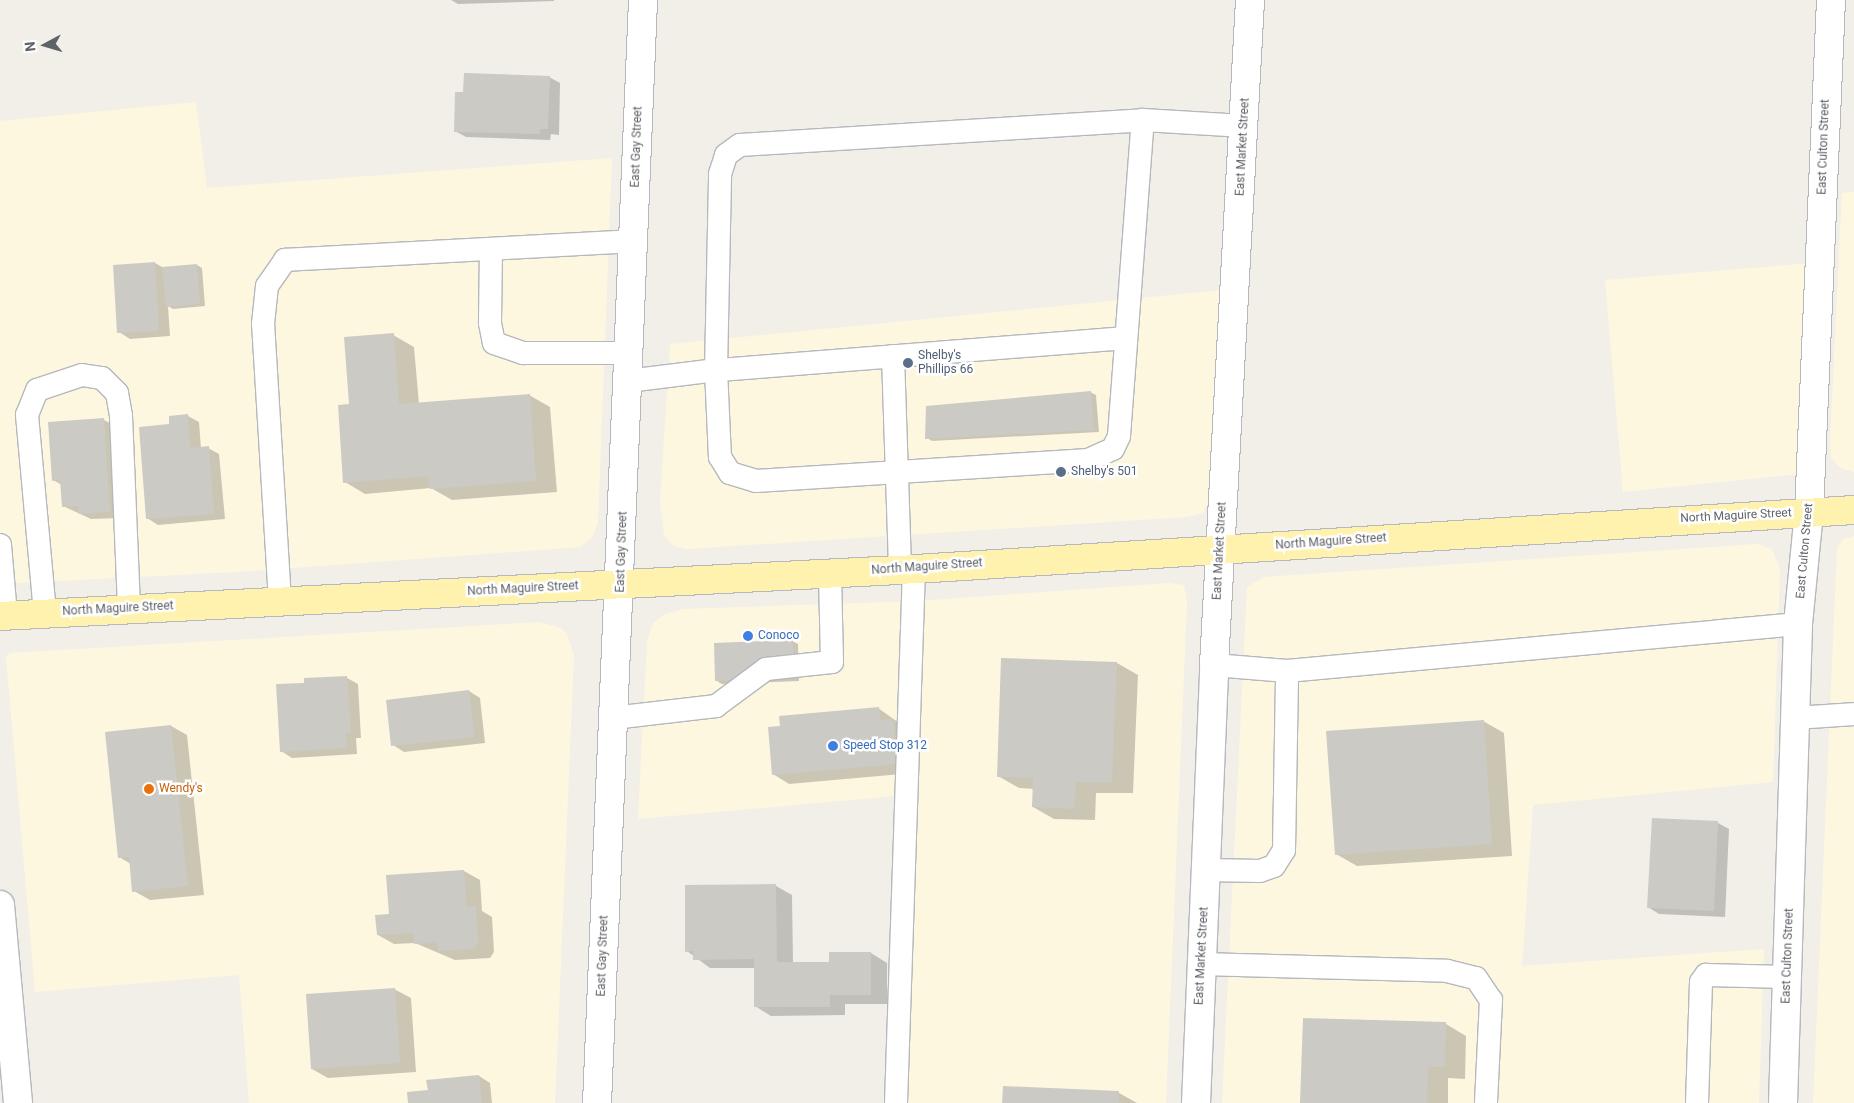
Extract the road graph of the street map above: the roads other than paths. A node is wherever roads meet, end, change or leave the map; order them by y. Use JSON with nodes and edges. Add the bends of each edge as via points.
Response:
{"nodes":[{"id":1,"x":643,"y":0,"type":"edge"},
{"id":2,"x":1250,"y":0,"type":"edge"},
{"id":3,"x":1831,"y":0,"type":"edge"},
{"id":4,"x":1143,"y":120,"type":"junction"},
{"id":5,"x":1244,"y":126,"type":"junction"},
{"id":6,"x":633,"y":241,"type":"junction"},
{"id":7,"x":491,"y":248,"type":"junction"},
{"id":8,"x":1126,"y":338,"type":"junction"},
{"id":9,"x":629,"y":353,"type":"junction"},
{"id":10,"x":893,"y":356,"type":"junction"},
{"id":11,"x":716,"y":370,"type":"junction"},
{"id":12,"x":628,"y":382,"type":"junction"},
{"id":13,"x":898,"y":472,"type":"junction"},
{"id":14,"x":1854,"y":510,"type":"edge"},
{"id":15,"x":1809,"y":512,"type":"junction"},
{"id":16,"x":0,"y":545,"type":"edge"},
{"id":17,"x":1220,"y":548,"type":"junction"},
{"id":18,"x":907,"y":569,"type":"junction"},
{"id":19,"x":830,"y":573,"type":"junction"},
{"id":20,"x":621,"y":584,"type":"junction"},
{"id":21,"x":280,"y":600,"type":"junction"},
{"id":22,"x":129,"y":609,"type":"junction"},
{"id":23,"x":45,"y":613,"type":"junction"},
{"id":24,"x":3,"y":616,"type":"edge"},
{"id":25,"x":1798,"y":624,"type":"junction"},
{"id":26,"x":1214,"y":665,"type":"junction"},
{"id":27,"x":1287,"y":671,"type":"junction"},
{"id":28,"x":1854,"y":714,"type":"edge"},
{"id":29,"x":614,"y":718,"type":"junction"},
{"id":30,"x":1795,"y":718,"type":"junction"},
{"id":31,"x":1207,"y":870,"type":"junction"},
{"id":32,"x":0,"y":905,"type":"edge"},
{"id":33,"x":1201,"y":964,"type":"junction"},
{"id":34,"x":1788,"y":977,"type":"junction"},
{"id":35,"x":18,"y":1103,"type":"edge"},
{"id":36,"x":597,"y":1103,"type":"edge"},
{"id":37,"x":896,"y":1103,"type":"edge"},
{"id":38,"x":1196,"y":1103,"type":"edge"},
{"id":39,"x":1486,"y":1103,"type":"edge"},
{"id":40,"x":1697,"y":1103,"type":"edge"},
{"id":41,"x":1783,"y":1103,"type":"edge"}],
"edges":[{"from":1,"to":6,"type":"street","name":"East Gay Street"},
{"from":2,"to":5,"type":"street","name":"East Market Street"},
{"from":3,"to":15,"type":"street","name":"East Culton Street"},
{"from":4,"to":5,"type":"lane"},
{"from":4,"to":8,"type":"lane"},
{"from":4,"to":11,"type":"lane","via":[[740,145],[726,154],[720,174]]},
{"from":5,"to":17,"type":"street","name":"East Market Street"},
{"from":6,"to":7,"type":"lane"},
{"from":6,"to":9,"type":"street","name":"East Gay Street"},
{"from":7,"to":9,"type":"lane","via":[[490,323],[494,343],[523,353]]},
{"from":7,"to":21,"type":"lane","via":[[285,260],[267,286],[263,324]]},
{"from":8,"to":10,"type":"lane"},
{"from":8,"to":13,"type":"lane","via":[[1119,436],[1113,449],[1088,460]]},
{"from":9,"to":12,"type":"street","name":"East Gay Street"},
{"from":10,"to":11,"type":"lane"},
{"from":10,"to":13,"type":"lane"},
{"from":11,"to":12,"type":"lane"},
{"from":11,"to":13,"type":"lane","via":[[717,438],[720,456],[730,473],[756,481]]},
{"from":12,"to":20,"type":"street","name":"East Gay Street"},
{"from":13,"to":18,"type":"lane"},
{"from":14,"to":15,"type":"main road","name":"North Maguire Street"},
{"from":15,"to":17,"type":"main road","name":"North Maguire Street"},
{"from":15,"to":25,"type":"street","name":"East Culton Street"},
{"from":16,"to":24,"type":"lane"},
{"from":17,"to":18,"type":"main road","name":"North Maguire Street"},
{"from":17,"to":26,"type":"street","name":"East Market Street"},
{"from":18,"to":19,"type":"main road","name":"North Maguire Street"},
{"from":18,"to":37,"type":"lane"},
{"from":19,"to":20,"type":"main road","name":"North Maguire Street"},
{"from":19,"to":29,"type":"lane","via":[[832,662],[766,669],[716,706]]},
{"from":20,"to":21,"type":"main road","name":"North Maguire Street"},
{"from":20,"to":29,"type":"street","name":"East Gay Street"},
{"from":21,"to":22,"type":"main road","name":"North Maguire Street"},
{"from":22,"to":23,"type":"main road","name":"North Maguire Street"},
{"from":22,"to":23,"type":"lane","via":[[121,416],[117,393],[102,378],[82,375],[37,390],[27,415]]},
{"from":23,"to":24,"type":"main road","name":"North Maguire Street"},
{"from":25,"to":27,"type":"lane"},
{"from":25,"to":30,"type":"street","name":"East Culton Street"},
{"from":26,"to":27,"type":"lane"},
{"from":26,"to":31,"type":"street","name":"East Market Street"},
{"from":27,"to":31,"type":"lane","via":[[1284,850],[1274,866],[1260,871]]},
{"from":28,"to":30,"type":"lane"},
{"from":29,"to":36,"type":"street","name":"East Gay Street"},
{"from":30,"to":34,"type":"street","name":"East Culton Street"},
{"from":31,"to":33,"type":"street","name":"East Market Street"},
{"from":32,"to":35,"type":"street"},
{"from":33,"to":38,"type":"street","name":"East Market Street"},
{"from":33,"to":39,"type":"lane","via":[[1447,971],[1476,978],[1491,1000]]},
{"from":34,"to":40,"type":"lane","via":[[1706,975],[1701,982]]},
{"from":34,"to":41,"type":"street","name":"East Culton Street"}]}
